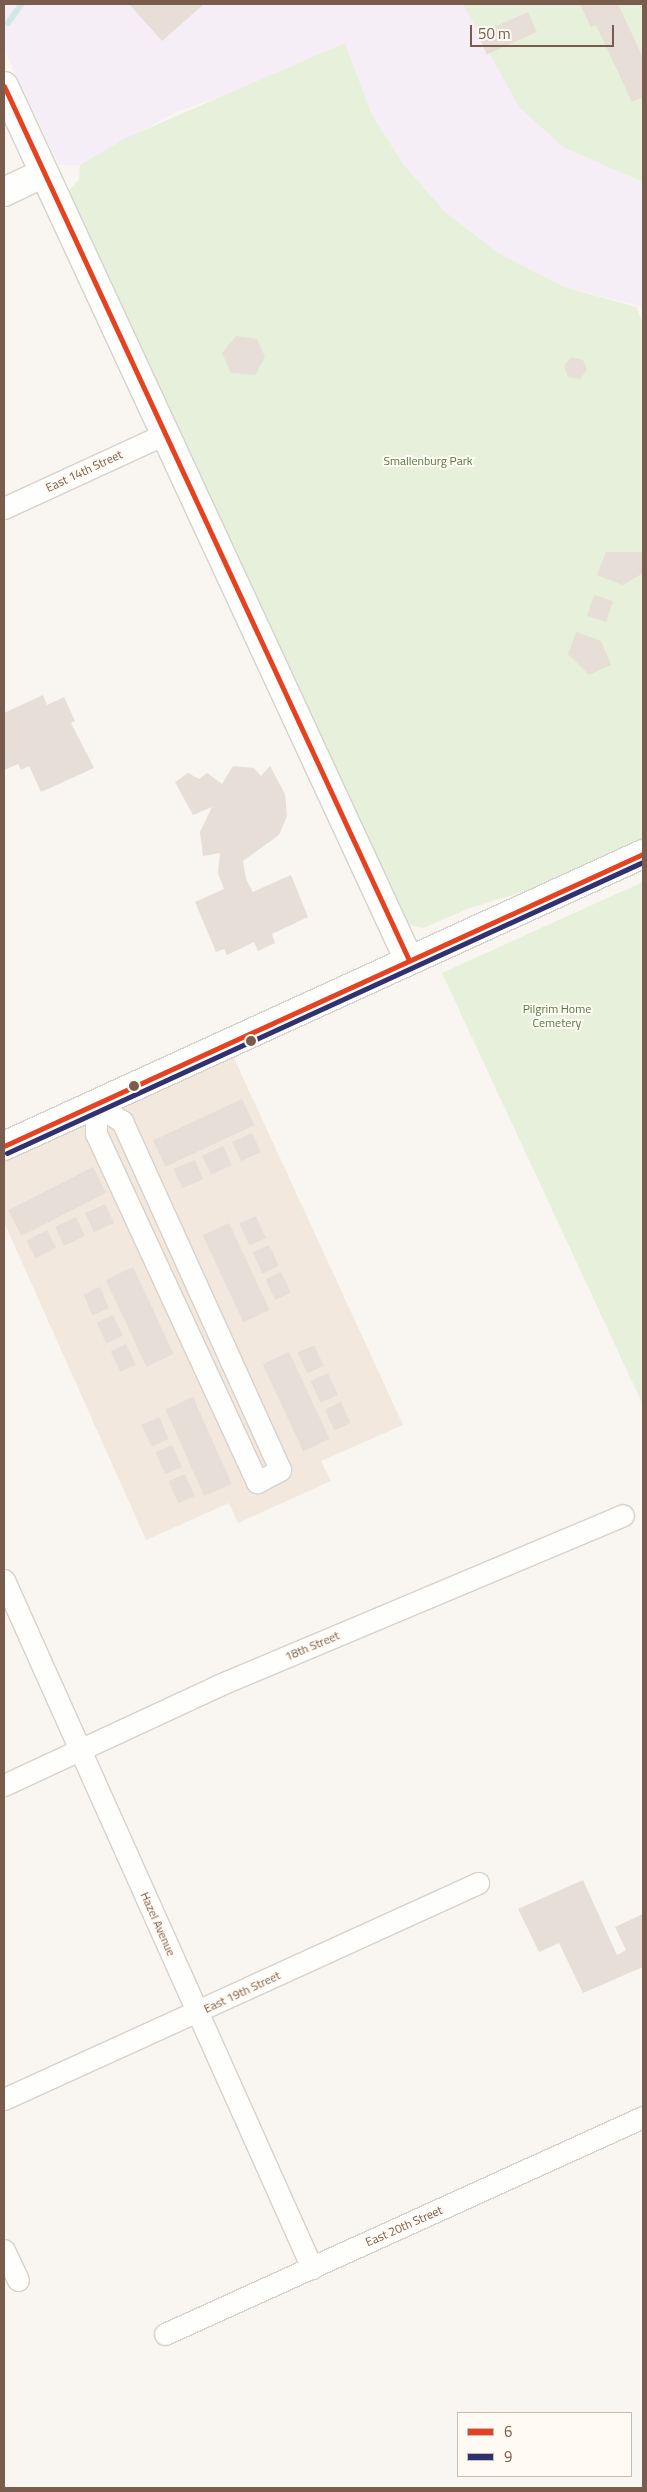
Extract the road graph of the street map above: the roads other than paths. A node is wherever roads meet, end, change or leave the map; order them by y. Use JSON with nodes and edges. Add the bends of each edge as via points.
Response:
{"nodes":[{"id":1,"x":4,"y":86,"type":"edge"},
{"id":2,"x":44,"y":173,"type":"junction"},
{"id":3,"x":4,"y":192,"type":"edge"},
{"id":4,"x":165,"y":434,"type":"junction"},
{"id":5,"x":4,"y":508,"type":"edge"},
{"id":6,"x":643,"y":854,"type":"edge"},
{"id":7,"x":409,"y":960,"type":"junction"},
{"id":8,"x":96,"y":1105,"type":"junction"},
{"id":9,"x":4,"y":1146,"type":"edge"},
{"id":10,"x":623,"y":1515,"type":"dead end"},
{"id":11,"x":4,"y":1580,"type":"edge"},
{"id":12,"x":80,"y":1748,"type":"junction"},
{"id":13,"x":4,"y":1785,"type":"edge"},
{"id":14,"x":478,"y":1883,"type":"dead end"},
{"id":15,"x":198,"y":2012,"type":"junction"},
{"id":16,"x":4,"y":2099,"type":"edge"},
{"id":17,"x":643,"y":2118,"type":"edge"},
{"id":18,"x":4,"y":2250,"type":"edge"},
{"id":19,"x":312,"y":2268,"type":"junction"},
{"id":20,"x":18,"y":2280,"type":"dead end"},
{"id":21,"x":165,"y":2334,"type":"dead end"}],
"edges":[{"from":1,"to":2,"type":"street"},
{"from":2,"to":3,"type":"street"},
{"from":2,"to":4,"type":"street"},
{"from":4,"to":5,"type":"street","name":"East 14th Street"},
{"from":4,"to":7,"type":"street"},
{"from":6,"to":7,"type":"street"},
{"from":7,"to":8,"type":"street"},
{"from":8,"to":8,"type":"street","via":[[96,1133],[257,1482],[280,1470],[122,1121]]},
{"from":8,"to":9,"type":"street"},
{"from":10,"to":12,"type":"street","name":"18th Street"},
{"from":11,"to":12,"type":"street","name":"Hazel Avenue"},
{"from":12,"to":13,"type":"street","name":"18th Street"},
{"from":12,"to":15,"type":"street","name":"Hazel Avenue"},
{"from":14,"to":15,"type":"street","name":"East 19th Street"},
{"from":15,"to":16,"type":"street","name":"East 19th Street"},
{"from":15,"to":19,"type":"street","name":"Hazel Avenue"},
{"from":17,"to":19,"type":"street","name":"East 20th Street"},
{"from":18,"to":20,"type":"street"},
{"from":19,"to":21,"type":"street","name":"East 20th Street"}]}
